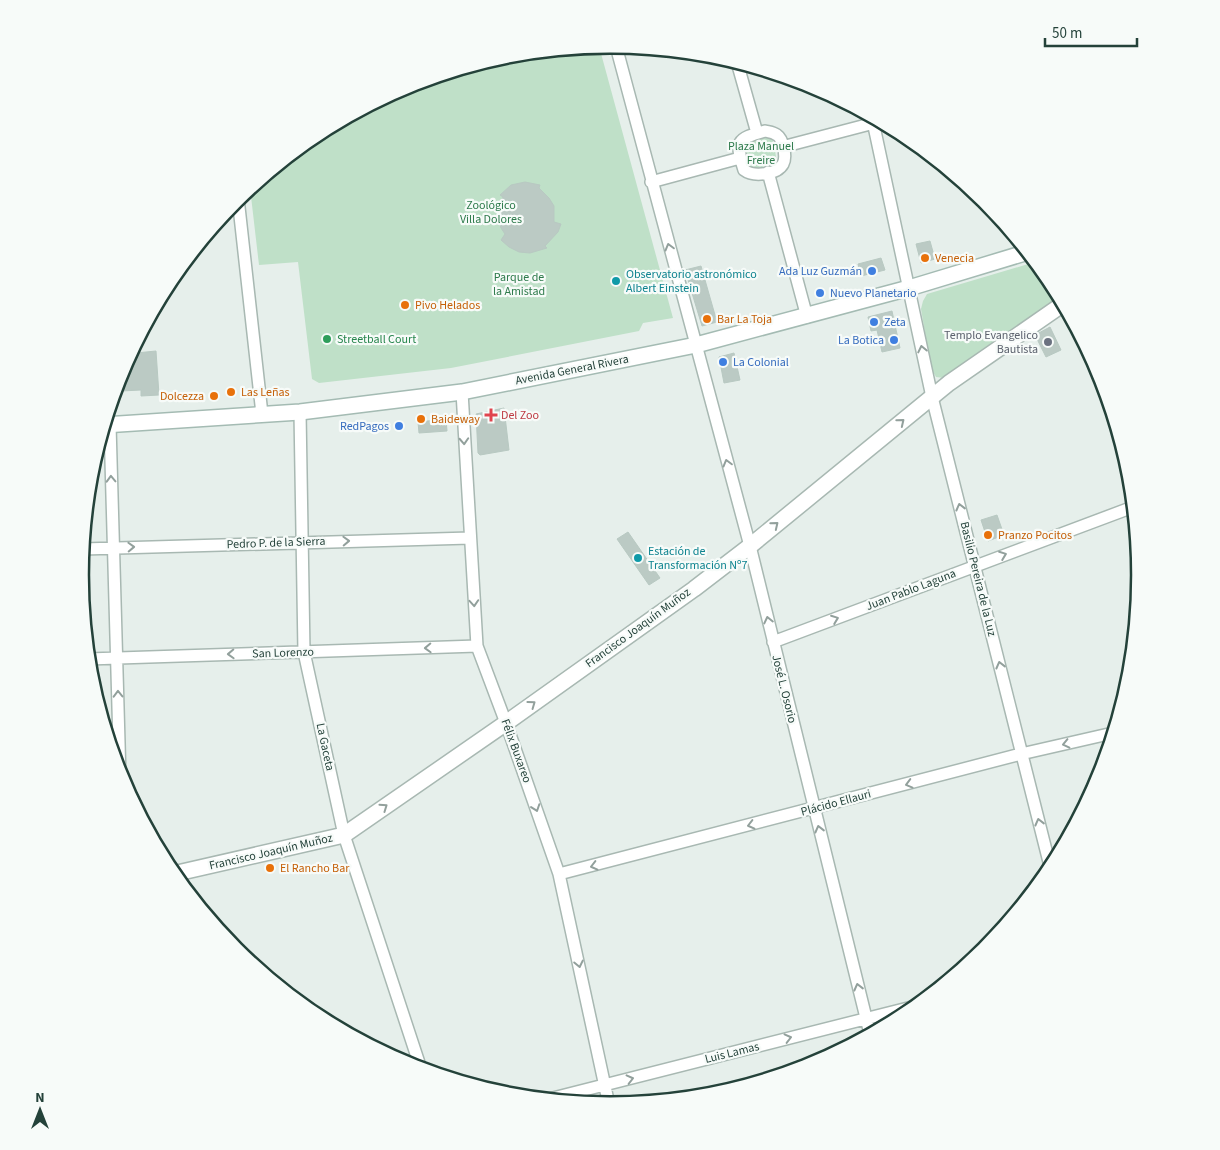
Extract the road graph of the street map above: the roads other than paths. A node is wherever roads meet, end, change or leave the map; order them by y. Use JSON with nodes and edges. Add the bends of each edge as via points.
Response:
{"nodes":[{"id":1,"x":618,"y":54,"type":"edge"},
{"id":2,"x":740,"y":71,"type":"edge"},
{"id":3,"x":867,"y":122,"type":"edge"},
{"id":4,"x":874,"y":126,"type":"edge"},
{"id":5,"x":761,"y":132,"type":"junction"},
{"id":6,"x":782,"y":147,"type":"junction"},
{"id":7,"x":740,"y":158,"type":"junction"},
{"id":8,"x":768,"y":172,"type":"junction"},
{"id":9,"x":651,"y":182,"type":"junction"},
{"id":10,"x":239,"y":208,"type":"edge"},
{"id":11,"x":1021,"y":254,"type":"edge"},
{"id":12,"x":909,"y":288,"type":"junction"},
{"id":13,"x":1057,"y":308,"type":"edge"},
{"id":14,"x":807,"y":316,"type":"junction"},
{"id":15,"x":696,"y":345,"type":"junction"},
{"id":16,"x":462,"y":392,"type":"junction"},
{"id":17,"x":932,"y":397,"type":"junction"},
{"id":18,"x":300,"y":412,"type":"junction"},
{"id":19,"x":262,"y":414,"type":"junction"},
{"id":20,"x":111,"y":425,"type":"edge"},
{"id":21,"x":108,"y":438,"type":"edge"},
{"id":22,"x":1127,"y":509,"type":"edge"},
{"id":23,"x":470,"y":538,"type":"junction"},
{"id":24,"x":302,"y":542,"type":"junction"},
{"id":25,"x":750,"y":546,"type":"junction"},
{"id":26,"x":113,"y":548,"type":"junction"},
{"id":27,"x":90,"y":549,"type":"edge"},
{"id":28,"x":976,"y":566,"type":"junction"},
{"id":29,"x":773,"y":642,"type":"junction"},
{"id":30,"x":477,"y":646,"type":"junction"},
{"id":31,"x":304,"y":652,"type":"junction"},
{"id":32,"x":117,"y":658,"type":"junction"},
{"id":33,"x":96,"y":659,"type":"edge"},
{"id":34,"x":506,"y":723,"type":"junction"},
{"id":35,"x":1107,"y":734,"type":"edge"},
{"id":36,"x":119,"y":752,"type":"edge"},
{"id":37,"x":1022,"y":754,"type":"junction"},
{"id":38,"x":814,"y":809,"type":"junction"},
{"id":39,"x":344,"y":835,"type":"junction"},
{"id":40,"x":1048,"y":857,"type":"edge"},
{"id":41,"x":182,"y":872,"type":"edge"},
{"id":42,"x":560,"y":874,"type":"junction"},
{"id":43,"x":895,"y":1011,"type":"edge"},
{"id":44,"x":866,"y":1018,"type":"junction"},
{"id":45,"x":868,"y":1027,"type":"edge"},
{"id":46,"x":418,"y":1060,"type":"edge"},
{"id":47,"x":604,"y":1085,"type":"junction"},
{"id":48,"x":568,"y":1094,"type":"edge"},
{"id":49,"x":607,"y":1096,"type":"edge"}],
"edges":[{"from":1,"to":9,"type":"street","name":"José L. Osorio"},
{"from":2,"to":5,"type":"street"},
{"from":3,"to":6,"type":"street"},
{"from":4,"to":12,"type":"street","name":"Basilio Pereira de la Luz"},
{"from":5,"to":6,"type":"street","via":[[776,134]]},
{"from":5,"to":7,"type":"street","via":[[740,142]]},
{"from":6,"to":8,"type":"street","via":[[784,161]]},
{"from":7,"to":8,"type":"street","via":[[744,170],[752,175]]},
{"from":7,"to":9,"type":"street"},
{"from":8,"to":14,"type":"street"},
{"from":15,"to":9,"type":"street","name":"José L. Osorio","one_way":true},
{"from":10,"to":19,"type":"street"},
{"from":11,"to":12,"type":"street","name":"Avenida General Rivera"},
{"from":12,"to":14,"type":"street","name":"Avenida General Rivera"},
{"from":17,"to":12,"type":"street","name":"Basilio Pereira de la Luz","one_way":true},
{"from":13,"to":17,"type":"street","name":"Francisco Joaquín Muñoz"},
{"from":14,"to":15,"type":"street","name":"Avenida General Rivera"},
{"from":15,"to":16,"type":"street","name":"Avenida General Rivera"},
{"from":25,"to":15,"type":"street","name":"José L. Osorio","one_way":true},
{"from":16,"to":18,"type":"street","name":"Avenida General Rivera"},
{"from":16,"to":23,"type":"street","name":"Félix Buxareo","one_way":true},
{"from":25,"to":17,"type":"street","name":"Francisco Joaquín Muñoz","one_way":true},
{"from":28,"to":17,"type":"street","name":"Basilio Pereira de la Luz","one_way":true},
{"from":18,"to":19,"type":"street","name":"Avenida General Rivera"},
{"from":18,"to":24,"type":"street","name":"La Gaceta"},
{"from":19,"to":20,"type":"street","name":"Avenida General Rivera"},
{"from":26,"to":21,"type":"street","one_way":true},
{"from":28,"to":22,"type":"street","name":"Juan Pablo Laguna","one_way":true},
{"from":24,"to":23,"type":"street","name":"Pedro P. de la Sierra","one_way":true},
{"from":23,"to":30,"type":"street","name":"Félix Buxareo","one_way":true},
{"from":26,"to":24,"type":"street","name":"Pedro P. de la Sierra","one_way":true},
{"from":24,"to":31,"type":"street","name":"La Gaceta"},
{"from":29,"to":25,"type":"street","name":"José L. Osorio","one_way":true},
{"from":34,"to":25,"type":"street","name":"Francisco Joaquín Muñoz","one_way":true},
{"from":26,"to":27,"type":"street","name":"Pedro P. de la Sierra"},
{"from":26,"to":32,"type":"street"},
{"from":29,"to":28,"type":"street","name":"Juan Pablo Laguna","one_way":true},
{"from":37,"to":28,"type":"street","name":"Basilio Pereira de la Luz","one_way":true},
{"from":29,"to":38,"type":"street","name":"José L. Osorio"},
{"from":30,"to":31,"type":"street","name":"San Lorenzo","one_way":true},
{"from":30,"to":34,"type":"street","name":"Félix Buxareo"},
{"from":31,"to":32,"type":"street","name":"San Lorenzo","one_way":true},
{"from":31,"to":39,"type":"street","name":"La Gaceta"},
{"from":32,"to":33,"type":"street","name":"San Lorenzo"},
{"from":36,"to":32,"type":"street","one_way":true},
{"from":39,"to":34,"type":"street","name":"Francisco Joaquín Muñoz","one_way":true},
{"from":34,"to":42,"type":"street","name":"Félix Buxareo","one_way":true},
{"from":35,"to":37,"type":"street","name":"Plácido Ellauri","one_way":true},
{"from":37,"to":38,"type":"street","name":"Plácido Ellauri","one_way":true},
{"from":40,"to":37,"type":"street","name":"Basilio Pereira de la Luz","one_way":true},
{"from":38,"to":42,"type":"street","name":"Plácido Ellauri","one_way":true},
{"from":44,"to":38,"type":"street","name":"José L. Osorio","one_way":true},
{"from":39,"to":41,"type":"street","name":"Francisco Joaquín Muñoz"},
{"from":39,"to":46,"type":"street","name":"La Gaceta"},
{"from":42,"to":47,"type":"street","name":"Félix Buxareo","one_way":true},
{"from":43,"to":44,"type":"street","name":"Luis Lamas"},
{"from":44,"to":45,"type":"street","name":"José L. Osorio"},
{"from":47,"to":44,"type":"street","name":"Luis Lamas","one_way":true},
{"from":47,"to":48,"type":"street","name":"Luis Lamas"},
{"from":47,"to":49,"type":"street","name":"Félix Buxareo"}]}
